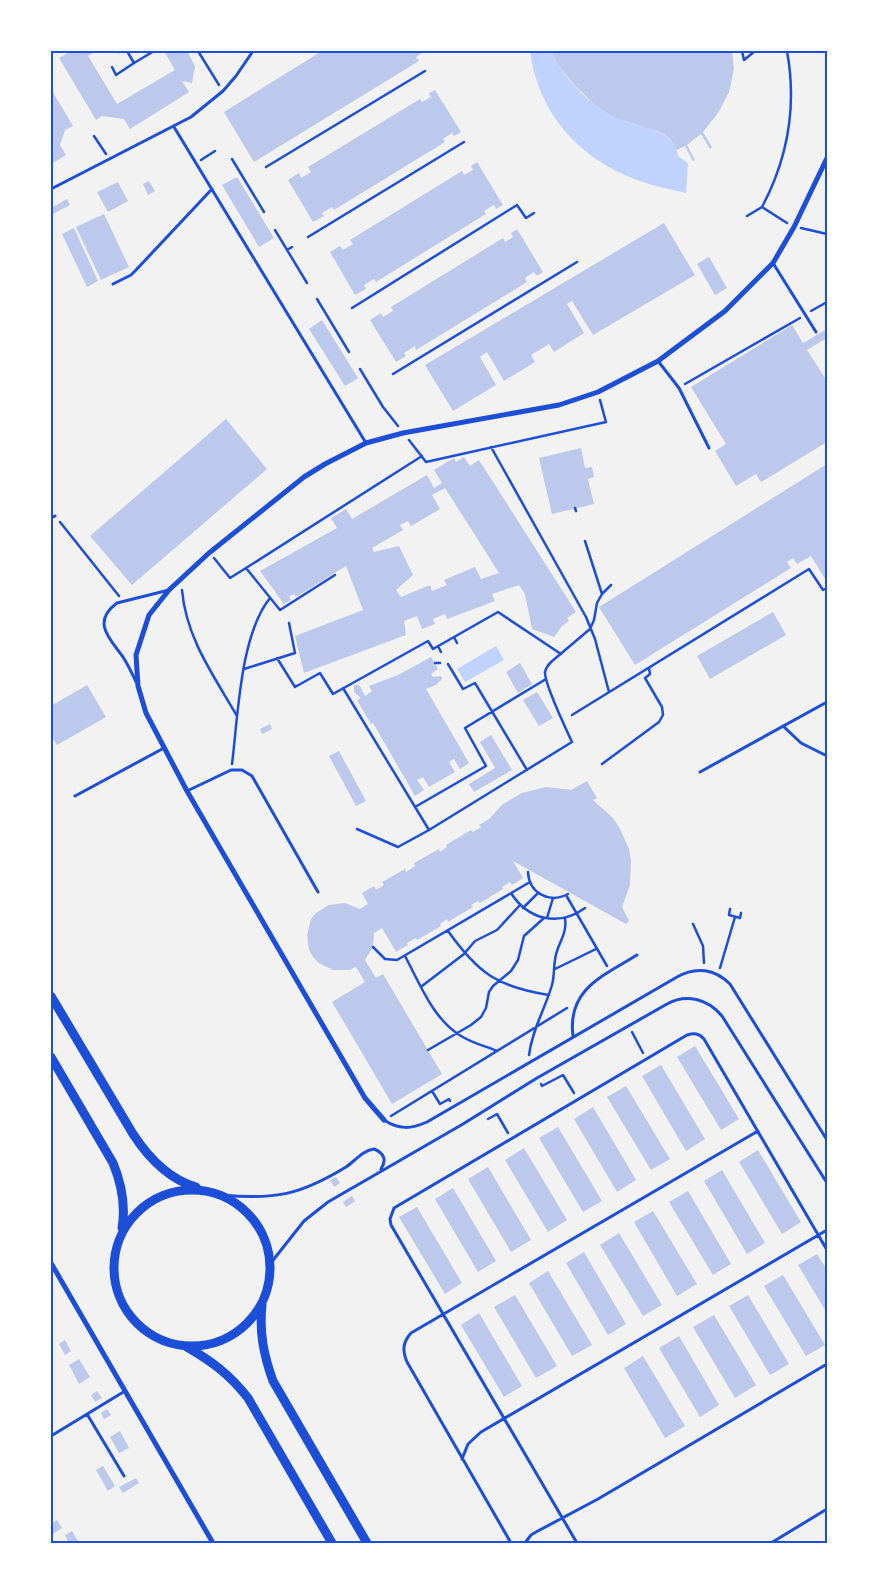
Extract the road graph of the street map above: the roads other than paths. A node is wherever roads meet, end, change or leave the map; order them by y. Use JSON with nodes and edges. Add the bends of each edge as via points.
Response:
{"nodes":[{"id":1,"x":254,"y":51,"type":"edge"},
{"id":2,"x":174,"y":127,"type":"junction"},
{"id":3,"x":827,"y":158,"type":"edge"},
{"id":4,"x":51,"y":189,"type":"edge"},
{"id":5,"x":212,"y":190,"type":"junction"},
{"id":6,"x":773,"y":263,"type":"junction"},
{"id":7,"x":113,"y":284,"type":"dead end"},
{"id":8,"x":816,"y":332,"type":"dead end"},
{"id":9,"x":658,"y":361,"type":"junction"},
{"id":10,"x":366,"y":443,"type":"junction"},
{"id":11,"x":709,"y":448,"type":"dead end"},
{"id":12,"x":169,"y":590,"type":"junction"},
{"id":13,"x":138,"y":686,"type":"junction"},
{"id":14,"x":827,"y":702,"type":"edge"},
{"id":15,"x":783,"y":726,"type":"junction"},
{"id":16,"x":164,"y":748,"type":"junction"},
{"id":17,"x":827,"y":756,"type":"edge"},
{"id":18,"x":700,"y":772,"type":"dead end"},
{"id":19,"x":187,"y":791,"type":"junction"},
{"id":20,"x":75,"y":796,"type":"dead end"},
{"id":21,"x":318,"y":892,"type":"dead end"},
{"id":22,"x":637,"y":955,"type":"dead end"},
{"id":23,"x":51,"y":996,"type":"edge"},
{"id":24,"x":573,"y":1036,"type":"junction"},
{"id":25,"x":51,"y":1057,"type":"edge"},
{"id":26,"x":384,"y":1120,"type":"joint"},
{"id":27,"x":758,"y":1131,"type":"junction"},
{"id":28,"x":827,"y":1140,"type":"edge"},
{"id":29,"x":381,"y":1170,"type":"junction"},
{"id":30,"x":827,"y":1183,"type":"edge"},
{"id":31,"x":211,"y":1191,"type":"junction"},
{"id":32,"x":222,"y":1195,"type":"junction"},
{"id":33,"x":827,"y":1230,"type":"edge"},
{"id":34,"x":120,"y":1236,"type":"junction"},
{"id":35,"x":819,"y":1236,"type":"junction"},
{"id":36,"x":827,"y":1250,"type":"edge"},
{"id":37,"x":51,"y":1263,"type":"edge"},
{"id":38,"x":270,"y":1264,"type":"junction"},
{"id":39,"x":263,"y":1301,"type":"junction"},
{"id":40,"x":444,"y":1314,"type":"junction"},
{"id":41,"x":184,"y":1346,"type":"junction"},
{"id":42,"x":827,"y":1364,"type":"edge"},
{"id":43,"x":126,"y":1391,"type":"junction"},
{"id":44,"x":87,"y":1414,"type":"junction"},
{"id":45,"x":504,"y":1418,"type":"junction"},
{"id":46,"x":51,"y":1436,"type":"edge"},
{"id":47,"x":462,"y":1460,"type":"junction"},
{"id":48,"x":124,"y":1476,"type":"dead end"},
{"id":49,"x":827,"y":1509,"type":"edge"},
{"id":50,"x":563,"y":1518,"type":"junction"},
{"id":51,"x":213,"y":1543,"type":"edge"},
{"id":52,"x":332,"y":1543,"type":"edge"},
{"id":53,"x":368,"y":1543,"type":"edge"},
{"id":54,"x":511,"y":1543,"type":"edge"},
{"id":55,"x":525,"y":1543,"type":"edge"},
{"id":56,"x":577,"y":1543,"type":"edge"},
{"id":57,"x":771,"y":1543,"type":"edge"}],
"edges":[{"from":1,"to":2,"type":"lane","via":[[223,91]]},
{"from":2,"to":4,"type":"lane"},
{"from":2,"to":5,"type":"lane"},
{"from":3,"to":6,"type":"street"},
{"from":5,"to":7,"type":"lane","via":[[136,270]]},
{"from":5,"to":10,"type":"lane"},
{"from":6,"to":8,"type":"lane"},
{"from":6,"to":9,"type":"street","via":[[725,311]]},
{"from":9,"to":10,"type":"street","via":[[598,392],[559,405],[403,433]]},
{"from":9,"to":11,"type":"lane","via":[[679,388]]},
{"from":10,"to":12,"type":"street","via":[[304,477],[209,553]]},
{"from":12,"to":13,"type":"street","via":[[149,616],[142,634],[136,655]]},
{"from":12,"to":13,"type":"lane","via":[[123,601],[112,607],[106,616],[104,628],[109,640],[123,657]]},
{"from":13,"to":16,"type":"street","via":[[146,713]]},
{"from":14,"to":15,"type":"lane"},
{"from":15,"to":17,"type":"lane","via":[[802,743]]},
{"from":15,"to":18,"type":"lane"},
{"from":16,"to":19,"type":"street"},
{"from":16,"to":20,"type":"lane"},
{"from":19,"to":21,"type":"lane","via":[[231,770],[247,772],[255,780]]},
{"from":19,"to":26,"type":"street","via":[[364,1098]]},
{"from":22,"to":24,"type":"lane","via":[[589,986],[577,1002],[572,1019]]},
{"from":23,"to":31,"type":"main road","via":[[144,1151],[174,1177]]},
{"from":24,"to":26,"type":"lane","via":[[417,1127],[394,1126]]},
{"from":24,"to":28,"type":"lane","via":[[686,972],[704,970],[718,974],[734,991]]},
{"from":25,"to":34,"type":"main road","via":[[120,1180],[124,1217]]},
{"from":27,"to":35,"type":"lane"},
{"from":27,"to":40,"type":"lane"},
{"from":27,"to":40,"type":"lane","via":[[701,1035],[696,1033],[687,1035],[577,1099],[399,1204],[391,1213],[391,1225]]},
{"from":29,"to":30,"type":"lane","via":[[537,1078],[683,998],[702,1000],[722,1016]]},
{"from":29,"to":32,"type":"lane","via":[[383,1155],[369,1149],[314,1184],[290,1193],[252,1198]]},
{"from":29,"to":38,"type":"lane","via":[[316,1211],[294,1232]]},
{"from":31,"to":32,"type":"main road"},
{"from":31,"to":34,"type":"main road","via":[[184,1189],[158,1197],[136,1213]]},
{"from":32,"to":38,"type":"main road","via":[[252,1217],[265,1239]]},
{"from":33,"to":35,"type":"lane"},
{"from":34,"to":41,"type":"main road","via":[[114,1272],[124,1307],[150,1334]]},
{"from":35,"to":36,"type":"lane"},
{"from":35,"to":45,"type":"lane"},
{"from":37,"to":43,"type":"street"},
{"from":38,"to":39,"type":"main road","via":[[268,1289]]},
{"from":39,"to":41,"type":"main road","via":[[248,1323],[225,1339],[212,1344]]},
{"from":39,"to":53,"type":"main road","via":[[262,1342],[273,1381]]},
{"from":40,"to":45,"type":"lane"},
{"from":40,"to":47,"type":"lane","via":[[411,1333],[403,1346],[404,1354]]},
{"from":41,"to":52,"type":"main road","via":[[220,1368],[248,1398]]},
{"from":42,"to":50,"type":"lane"},
{"from":43,"to":44,"type":"lane"},
{"from":43,"to":51,"type":"street"},
{"from":44,"to":46,"type":"lane"},
{"from":44,"to":48,"type":"lane"},
{"from":45,"to":47,"type":"lane","via":[[474,1437]]},
{"from":45,"to":50,"type":"lane"},
{"from":47,"to":54,"type":"lane"},
{"from":49,"to":57,"type":"lane"},
{"from":50,"to":55,"type":"lane","via":[[531,1535]]},
{"from":50,"to":56,"type":"lane"}]}
